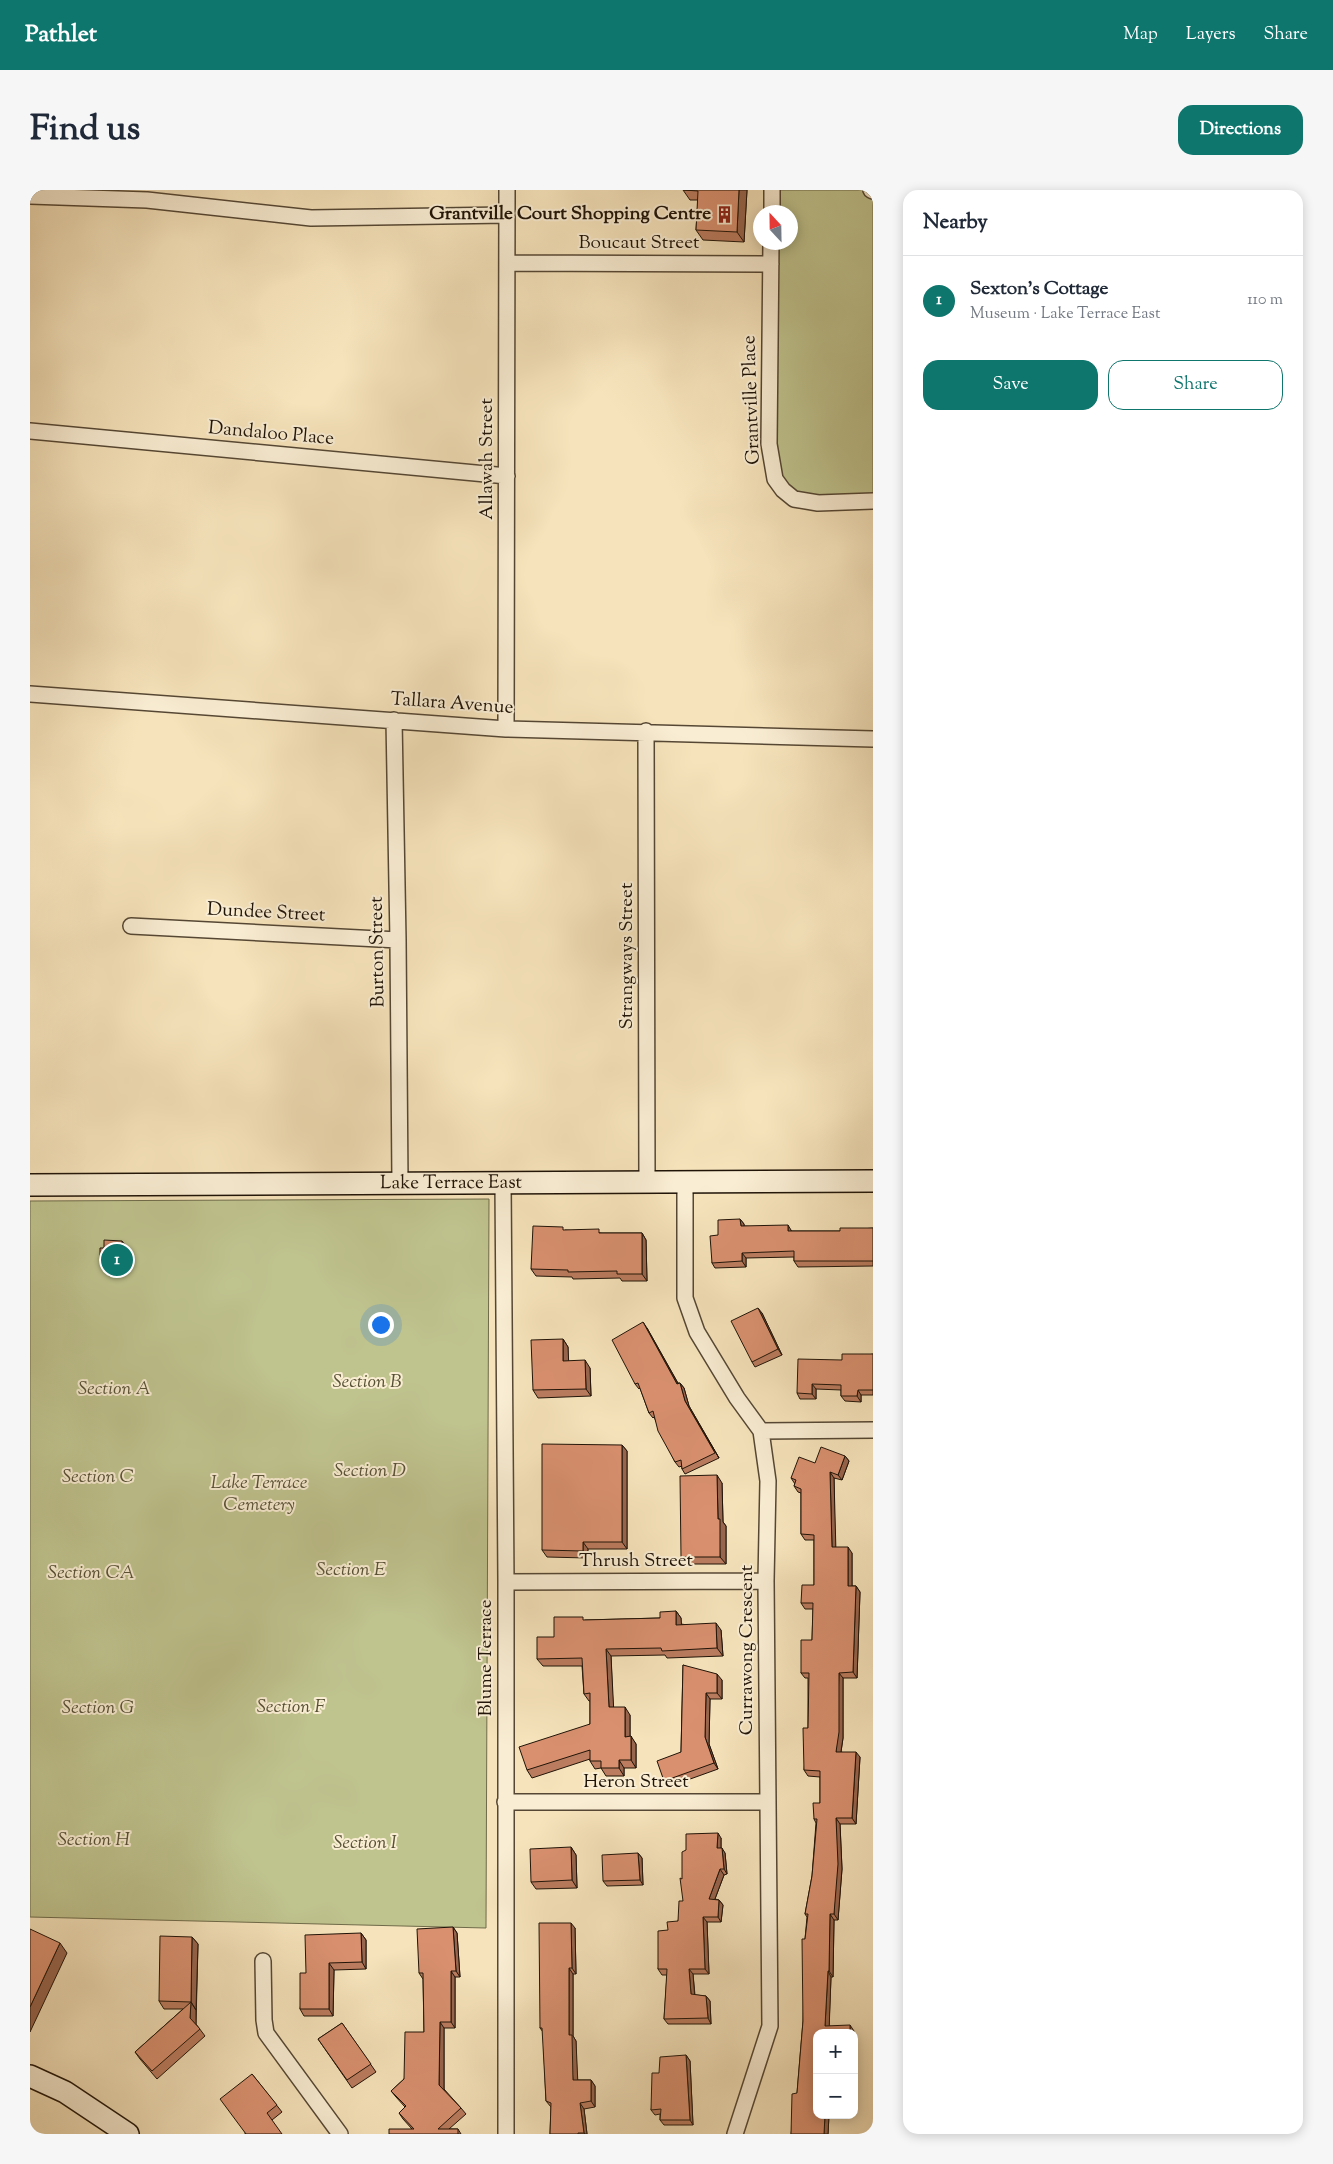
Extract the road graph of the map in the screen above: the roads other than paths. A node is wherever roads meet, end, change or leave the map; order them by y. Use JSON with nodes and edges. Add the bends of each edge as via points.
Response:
{"nodes":[{"id":1,"x":507,"y":190,"type":"edge"},
{"id":2,"x":772,"y":190,"type":"edge"},
{"id":3,"x":30,"y":196,"type":"edge"},
{"id":4,"x":772,"y":205,"type":"edge"},
{"id":5,"x":507,"y":216,"type":"junction"},
{"id":6,"x":771,"y":250,"type":"edge"},
{"id":7,"x":507,"y":263,"type":"junction"},
{"id":8,"x":771,"y":264,"type":"junction"},
{"id":9,"x":30,"y":431,"type":"edge"},
{"id":10,"x":507,"y":476,"type":"junction"},
{"id":11,"x":873,"y":501,"type":"edge"},
{"id":12,"x":30,"y":694,"type":"edge"},
{"id":13,"x":394,"y":720,"type":"junction"},
{"id":14,"x":506,"y":729,"type":"junction"},
{"id":15,"x":646,"y":732,"type":"junction"},
{"id":16,"x":873,"y":739,"type":"edge"},
{"id":17,"x":131,"y":926,"type":"dead end"},
{"id":18,"x":398,"y":940,"type":"junction"},
{"id":19,"x":873,"y":1180,"type":"edge"},
{"id":20,"x":647,"y":1181,"type":"junction"},
{"id":21,"x":685,"y":1181,"type":"junction"},
{"id":22,"x":400,"y":1183,"type":"junction"},
{"id":23,"x":503,"y":1183,"type":"junction"},
{"id":24,"x":30,"y":1185,"type":"edge"},
{"id":25,"x":873,"y":1430,"type":"edge"},
{"id":26,"x":761,"y":1431,"type":"junction"},
{"id":27,"x":766,"y":1581,"type":"junction"},
{"id":28,"x":506,"y":1582,"type":"junction"},
{"id":29,"x":506,"y":1802,"type":"junction"},
{"id":30,"x":767,"y":1802,"type":"junction"},
{"id":31,"x":263,"y":1961,"type":"dead end"},
{"id":32,"x":30,"y":2076,"type":"edge"},
{"id":33,"x":128,"y":2134,"type":"edge"},
{"id":34,"x":340,"y":2134,"type":"edge"},
{"id":35,"x":506,"y":2134,"type":"edge"},
{"id":36,"x":735,"y":2134,"type":"edge"}],
"edges":[{"from":1,"to":5,"type":"street","name":"Allawah Street"},
{"from":2,"to":4,"type":"street"},
{"from":3,"to":5,"type":"street","via":[[148,200],[311,218]]},
{"from":5,"to":7,"type":"street","name":"Allawah Street"},
{"from":6,"to":8,"type":"street","name":"Grantville Place"},
{"from":7,"to":8,"type":"street","name":"Boucaut Street"},
{"from":7,"to":10,"type":"street","name":"Allawah Street"},
{"from":8,"to":11,"type":"street","name":"Grantville Place","via":[[769,444],[775,479],[794,499],[818,503]]},
{"from":9,"to":10,"type":"street","name":"Dandaloo Place"},
{"from":10,"to":14,"type":"street","name":"Allawah Street"},
{"from":12,"to":13,"type":"street","name":"Tallara Avenue"},
{"from":13,"to":14,"type":"street","name":"Tallara Avenue"},
{"from":13,"to":18,"type":"street","name":"Burton Street"},
{"from":14,"to":15,"type":"street","name":"Tallara Avenue"},
{"from":15,"to":16,"type":"street","name":"Tallara Avenue"},
{"from":15,"to":20,"type":"street","name":"Strangways Street"},
{"from":17,"to":18,"type":"street","name":"Dundee Street"},
{"from":18,"to":22,"type":"street","name":"Burton Street"},
{"from":19,"to":21,"type":"street","name":"Lake Terrace East"},
{"from":20,"to":21,"type":"street","name":"Lake Terrace East"},
{"from":20,"to":23,"type":"street","name":"Lake Terrace East"},
{"from":21,"to":26,"type":"street","name":"Currawong Crescent","via":[[685,1298],[690,1316],[737,1398]]},
{"from":22,"to":23,"type":"street","name":"Lake Terrace East"},
{"from":22,"to":24,"type":"street","name":"Lake Terrace East"},
{"from":23,"to":28,"type":"street","name":"Blume Terrace"},
{"from":25,"to":26,"type":"street"},
{"from":26,"to":27,"type":"street","name":"Currawong Crescent","via":[[768,1481]]},
{"from":27,"to":28,"type":"street","name":"Thrush Street"},
{"from":27,"to":30,"type":"street","name":"Currawong Crescent"},
{"from":28,"to":29,"type":"street","name":"Blume Terrace"},
{"from":29,"to":30,"type":"street","name":"Heron Street"},
{"from":29,"to":35,"type":"street","name":"Blume Terrace"},
{"from":30,"to":36,"type":"street","name":"Currawong Crescent","via":[[770,2026]]},
{"from":31,"to":34,"type":"street","via":[[266,2032]]},
{"from":32,"to":33,"type":"street","via":[[64,2092]]}]}
